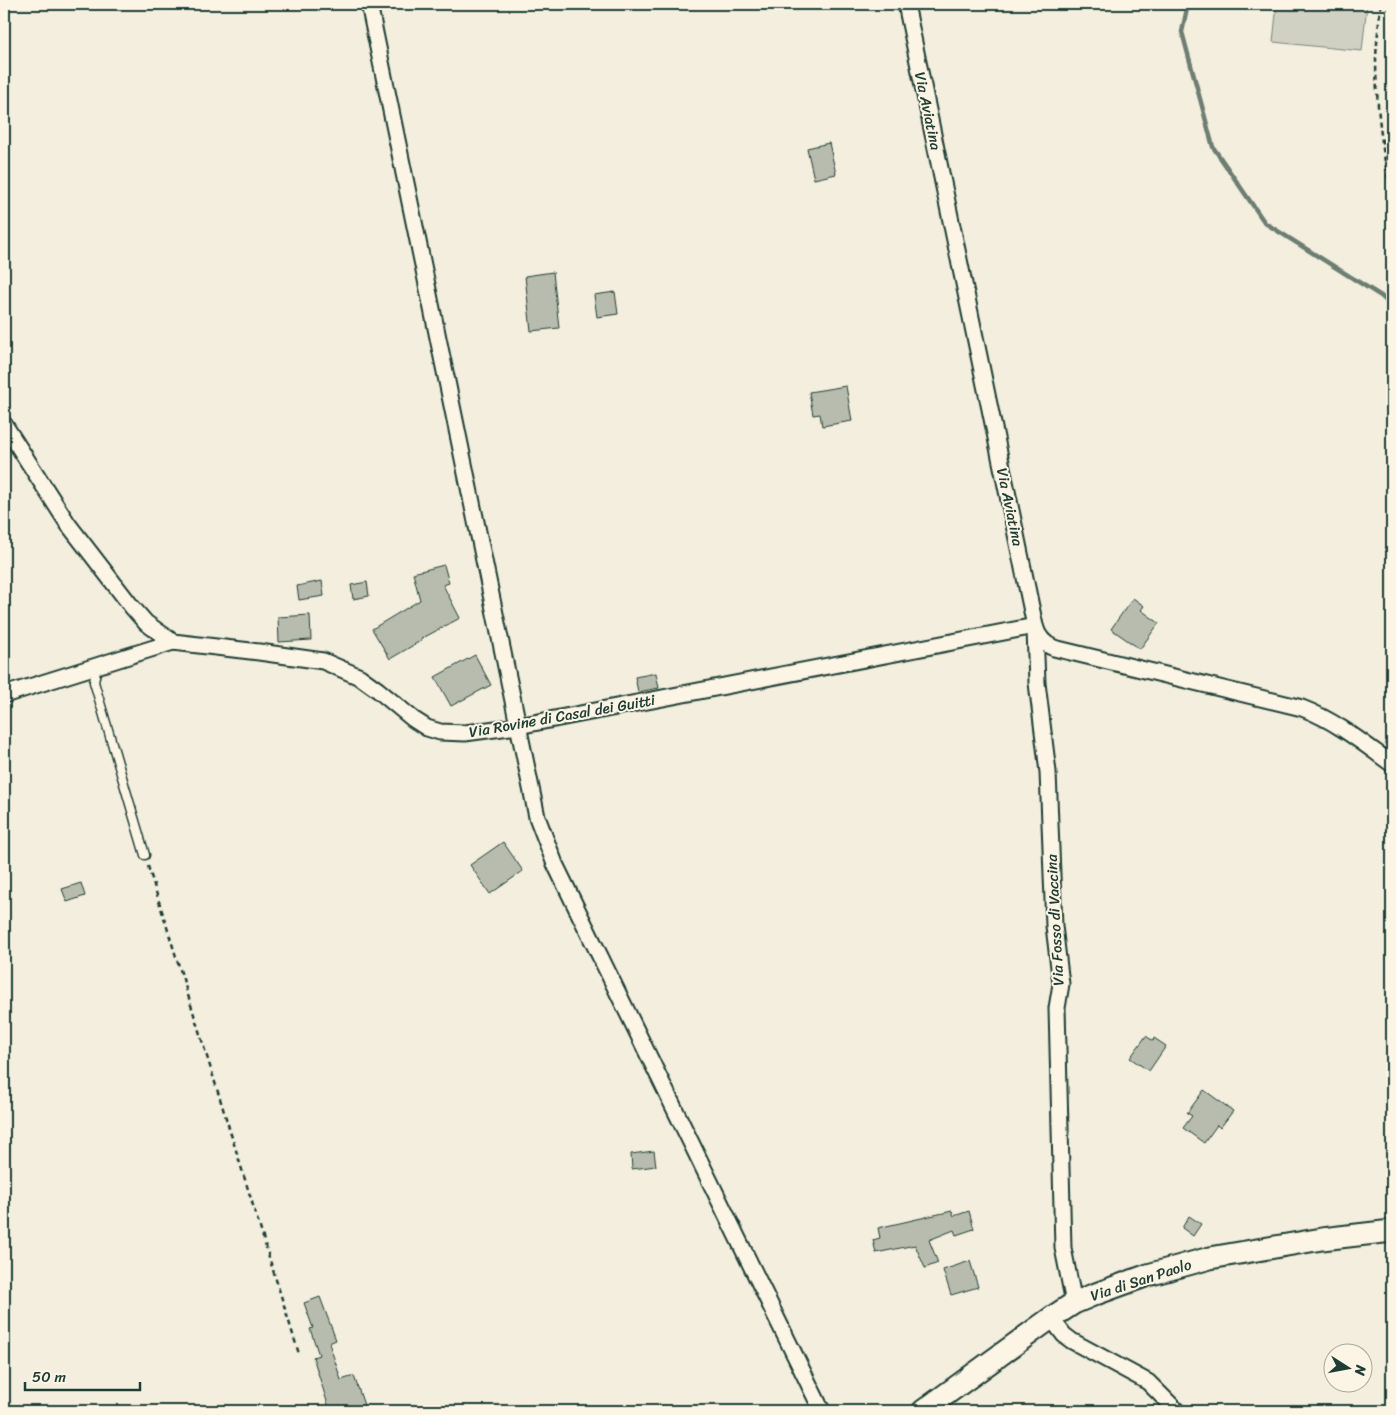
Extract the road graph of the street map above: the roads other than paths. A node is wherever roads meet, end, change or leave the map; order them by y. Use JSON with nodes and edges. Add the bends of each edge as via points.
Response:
{"nodes":[{"id":1,"x":369,"y":4,"type":"edge"},
{"id":2,"x":906,"y":4,"type":"edge"},
{"id":3,"x":4,"y":424,"type":"edge"},
{"id":4,"x":1035,"y":626,"type":"junction"},
{"id":5,"x":173,"y":642,"type":"junction"},
{"id":6,"x":97,"y":666,"type":"junction"},
{"id":7,"x":4,"y":695,"type":"edge"},
{"id":8,"x":518,"y":726,"type":"junction"},
{"id":9,"x":1392,"y":764,"type":"edge"},
{"id":10,"x":145,"y":855,"type":"road end"},
{"id":11,"x":1392,"y":1231,"type":"edge"},
{"id":12,"x":1074,"y":1303,"type":"junction"},
{"id":13,"x":1051,"y":1318,"type":"junction"},
{"id":14,"x":822,"y":1411,"type":"edge"},
{"id":15,"x":923,"y":1411,"type":"edge"},
{"id":16,"x":1177,"y":1411,"type":"edge"}],
"edges":[{"from":1,"to":8,"type":"street"},
{"from":2,"to":4,"type":"street","name":"Via Aviatina"},
{"from":3,"to":5,"type":"street","name":"Via Rovine di Casal dei Guitti","via":[[68,524],[120,592],[146,623]]},
{"from":4,"to":8,"type":"street","name":"Via Rovine di Casal dei Guitti"},
{"from":4,"to":9,"type":"street","name":"Via Aviatina","via":[[1042,641],[1054,648],[1316,713],[1340,726]]},
{"from":4,"to":12,"type":"street","name":"Via Fosso di Vaccina","via":[[1038,699],[1048,772],[1054,926],[1061,984],[1058,1008],[1064,1248]]},
{"from":5,"to":6,"type":"street"},
{"from":5,"to":8,"type":"street","name":"Via Rovine di Casal dei Guitti","via":[[323,661],[360,677],[414,720],[440,732],[464,734]]},
{"from":6,"to":7,"type":"street"},
{"from":6,"to":10,"type":"lane","via":[[94,682]]},
{"from":8,"to":14,"type":"street","via":[[535,808],[552,856]]},
{"from":11,"to":12,"type":"street","name":"Via di San Paolo","via":[[1312,1240],[1194,1262],[1148,1275]]},
{"from":12,"to":13,"type":"street","name":"Via di San Paolo"},
{"from":13,"to":15,"type":"street","name":"Via di San Paolo"},
{"from":13,"to":16,"type":"street","via":[[1072,1341],[1148,1382]]}]}
